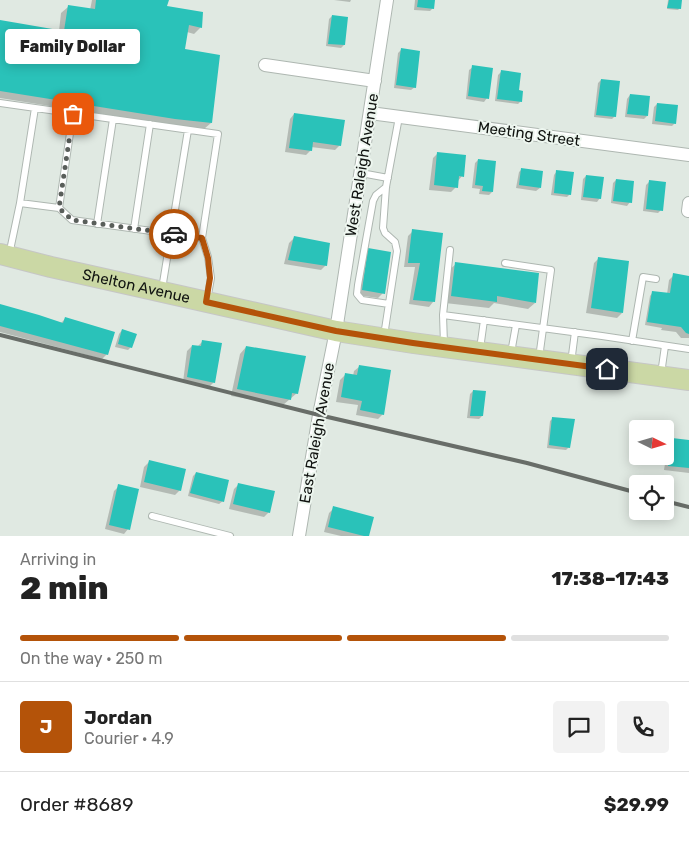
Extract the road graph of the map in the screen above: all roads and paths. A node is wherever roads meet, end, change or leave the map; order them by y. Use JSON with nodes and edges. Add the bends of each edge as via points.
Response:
{"nodes":[{"id":1,"x":387,"y":0,"type":"edge"},
{"id":2,"x":265,"y":65,"type":"dead end"},
{"id":3,"x":375,"y":81,"type":"junction"},
{"id":4,"x":0,"y":103,"type":"edge"},
{"id":5,"x":35,"y":108,"type":"junction"},
{"id":6,"x":370,"y":113,"type":"junction"},
{"id":7,"x":73,"y":114,"type":"junction"},
{"id":8,"x":398,"y":117,"type":"junction"},
{"id":9,"x":113,"y":119,"type":"junction"},
{"id":10,"x":150,"y":124,"type":"junction"},
{"id":11,"x":188,"y":130,"type":"junction"},
{"id":12,"x":689,"y":155,"type":"edge"},
{"id":13,"x":361,"y":173,"type":"junction"},
{"id":14,"x":388,"y":178,"type":"junction"},
{"id":15,"x":386,"y":187,"type":"junction"},
{"id":16,"x":20,"y":203,"type":"junction"},
{"id":17,"x":689,"y":203,"type":"edge"},
{"id":18,"x":59,"y":208,"type":"junction"},
{"id":19,"x":688,"y":211,"type":"edge"},
{"id":20,"x":97,"y":224,"type":"junction"},
{"id":21,"x":352,"y":225,"type":"junction"},
{"id":22,"x":368,"y":228,"type":"junction"},
{"id":23,"x":134,"y":229,"type":"junction"},
{"id":24,"x":172,"y":234,"type":"junction"},
{"id":25,"x":202,"y":238,"type":"junction"},
{"id":26,"x":450,"y":250,"type":"dead end"},
{"id":27,"x":4,"y":255,"type":"edge"},
{"id":28,"x":505,"y":263,"type":"dead end"},
{"id":29,"x":656,"y":279,"type":"dead end"},
{"id":30,"x":344,"y":282,"type":"junction"},
{"id":31,"x":358,"y":284,"type":"junction"},
{"id":32,"x":162,"y":292,"type":"junction"},
{"id":33,"x":206,"y":302,"type":"junction"},
{"id":34,"x":389,"y":304,"type":"junction"},
{"id":35,"x":444,"y":315,"type":"junction"},
{"id":36,"x":484,"y":320,"type":"junction"},
{"id":37,"x":516,"y":324,"type":"junction"},
{"id":38,"x":544,"y":328,"type":"junction"},
{"id":39,"x":336,"y":331,"type":"junction"},
{"id":40,"x":575,"y":332,"type":"junction"},
{"id":41,"x":384,"y":338,"type":"junction"},
{"id":42,"x":632,"y":341,"type":"junction"},
{"id":43,"x":665,"y":346,"type":"junction"},
{"id":44,"x":444,"y":347,"type":"junction"},
{"id":45,"x":689,"y":349,"type":"edge"},
{"id":46,"x":479,"y":352,"type":"junction"},
{"id":47,"x":510,"y":356,"type":"junction"},
{"id":48,"x":539,"y":360,"type":"junction"},
{"id":49,"x":571,"y":364,"type":"junction"},
{"id":50,"x":660,"y":376,"type":"junction"},
{"id":51,"x":689,"y":380,"type":"edge"},
{"id":52,"x":152,"y":516,"type":"dead end"},
{"id":53,"x":230,"y":536,"type":"edge"},
{"id":54,"x":299,"y":536,"type":"edge"}],
"edges":[{"from":1,"to":3,"type":"street","name":"West Raleigh Avenue"},
{"from":2,"to":3,"type":"street"},
{"from":3,"to":6,"type":"street","name":"West Raleigh Avenue"},
{"from":4,"to":5,"type":"lane"},
{"from":5,"to":7,"type":"lane"},
{"from":5,"to":16,"type":"lane"},
{"from":6,"to":8,"type":"street","name":"Meeting Street"},
{"from":6,"to":13,"type":"street","name":"West Raleigh Avenue"},
{"from":7,"to":9,"type":"lane"},
{"from":7,"to":18,"type":"lane"},
{"from":8,"to":12,"type":"street","name":"Meeting Street"},
{"from":8,"to":14,"type":"lane"},
{"from":9,"to":10,"type":"lane"},
{"from":9,"to":20,"type":"lane"},
{"from":10,"to":11,"type":"lane"},
{"from":10,"to":23,"type":"lane"},
{"from":11,"to":24,"type":"lane"},
{"from":11,"to":25,"type":"lane","via":[[218,134]]},
{"from":13,"to":14,"type":"lane"},
{"from":13,"to":21,"type":"street","name":"West Raleigh Avenue"},
{"from":14,"to":15,"type":"lane"},
{"from":15,"to":22,"type":"lane","via":[[373,201]]},
{"from":15,"to":34,"type":"lane","via":[[383,228],[395,242],[397,251]]},
{"from":16,"to":18,"type":"lane"},
{"from":16,"to":27,"type":"lane"},
{"from":17,"to":19,"type":"street"},
{"from":18,"to":20,"type":"lane","via":[[72,220]]},
{"from":20,"to":23,"type":"lane"},
{"from":21,"to":22,"type":"lane"},
{"from":21,"to":30,"type":"street","name":"West Raleigh Avenue"},
{"from":22,"to":31,"type":"lane"},
{"from":23,"to":24,"type":"lane"},
{"from":24,"to":25,"type":"lane"},
{"from":24,"to":32,"type":"lane"},
{"from":25,"to":33,"type":"lane","via":[[210,278]]},
{"from":26,"to":35,"type":"lane"},
{"from":27,"to":32,"type":"main road","name":"Shelton Avenue"},
{"from":28,"to":38,"type":"lane","via":[[551,270]]},
{"from":29,"to":42,"type":"lane","via":[[643,277]]},
{"from":30,"to":31,"type":"lane"},
{"from":30,"to":39,"type":"street","name":"West Raleigh Avenue"},
{"from":31,"to":34,"type":"lane","via":[[362,300]]},
{"from":32,"to":33,"type":"main road","name":"Shelton Avenue"},
{"from":33,"to":39,"type":"main road","name":"Shelton Avenue"},
{"from":34,"to":41,"type":"lane"},
{"from":35,"to":36,"type":"lane"},
{"from":35,"to":44,"type":"lane"},
{"from":36,"to":37,"type":"lane"},
{"from":36,"to":46,"type":"lane"},
{"from":37,"to":38,"type":"lane"},
{"from":37,"to":47,"type":"lane"},
{"from":38,"to":40,"type":"lane"},
{"from":38,"to":48,"type":"lane"},
{"from":39,"to":41,"type":"main road","name":"Shelton Avenue"},
{"from":39,"to":54,"type":"street","name":"East Raleigh Avenue"},
{"from":40,"to":42,"type":"lane"},
{"from":40,"to":49,"type":"lane"},
{"from":41,"to":44,"type":"main road","name":"Shelton Avenue"},
{"from":42,"to":43,"type":"lane"},
{"from":43,"to":45,"type":"lane"},
{"from":43,"to":50,"type":"lane"},
{"from":44,"to":46,"type":"main road","name":"Shelton Avenue"},
{"from":46,"to":47,"type":"main road","name":"Shelton Avenue"},
{"from":47,"to":48,"type":"main road","name":"Shelton Avenue"},
{"from":48,"to":49,"type":"main road","name":"Shelton Avenue"},
{"from":49,"to":50,"type":"main road","name":"Shelton Avenue"},
{"from":50,"to":51,"type":"main road","name":"Shelton Avenue"},
{"from":52,"to":53,"type":"lane"}]}
